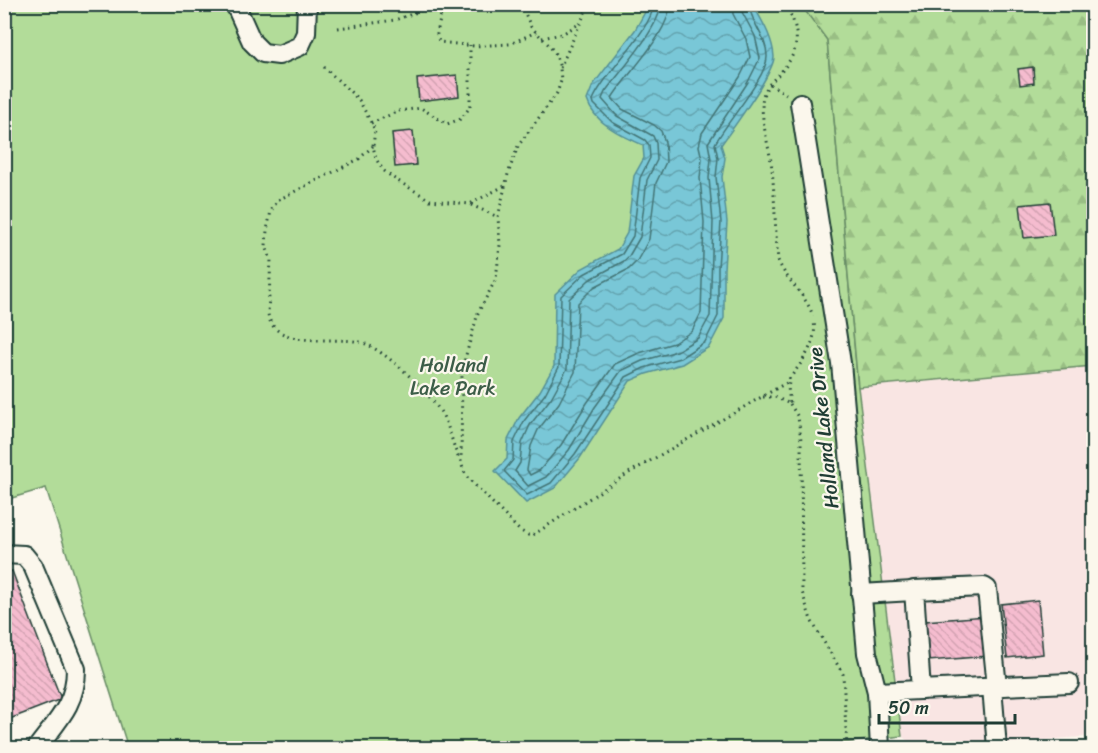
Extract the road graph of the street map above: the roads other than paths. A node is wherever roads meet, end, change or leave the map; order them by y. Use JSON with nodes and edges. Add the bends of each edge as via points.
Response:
{"nodes":[{"id":1,"x":235,"y":4,"type":"edge"},
{"id":2,"x":307,"y":4,"type":"edge"},
{"id":3,"x":800,"y":103,"type":"dead end"},
{"id":4,"x":4,"y":554,"type":"edge"},
{"id":5,"x":913,"y":591,"type":"junction"},
{"id":6,"x":861,"y":594,"type":"junction"},
{"id":7,"x":1069,"y":683,"type":"dead end"},
{"id":8,"x":994,"y":687,"type":"junction"},
{"id":9,"x":921,"y":690,"type":"junction"},
{"id":10,"x":877,"y":692,"type":"junction"},
{"id":11,"x":38,"y":748,"type":"edge"},
{"id":12,"x":880,"y":748,"type":"edge"},
{"id":13,"x":997,"y":748,"type":"edge"}],
"edges":[{"from":1,"to":2,"type":"street","via":[[252,42],[263,53],[279,55],[300,46],[306,33]]},
{"from":3,"to":6,"type":"street","name":"Holland Lake Drive","via":[[841,363]]},
{"from":4,"to":11,"type":"street","via":[[24,555],[33,566],[76,669],[70,703]]},
{"from":5,"to":6,"type":"street"},
{"from":5,"to":8,"type":"street","via":[[987,589]]},
{"from":5,"to":9,"type":"street"},
{"from":6,"to":10,"type":"street","name":"Holland Lake Drive","via":[[867,653]]},
{"from":7,"to":8,"type":"street"},
{"from":8,"to":9,"type":"street"},
{"from":8,"to":13,"type":"street"},
{"from":9,"to":10,"type":"street"},
{"from":10,"to":12,"type":"street","name":"Holland Lake Drive"}]}
